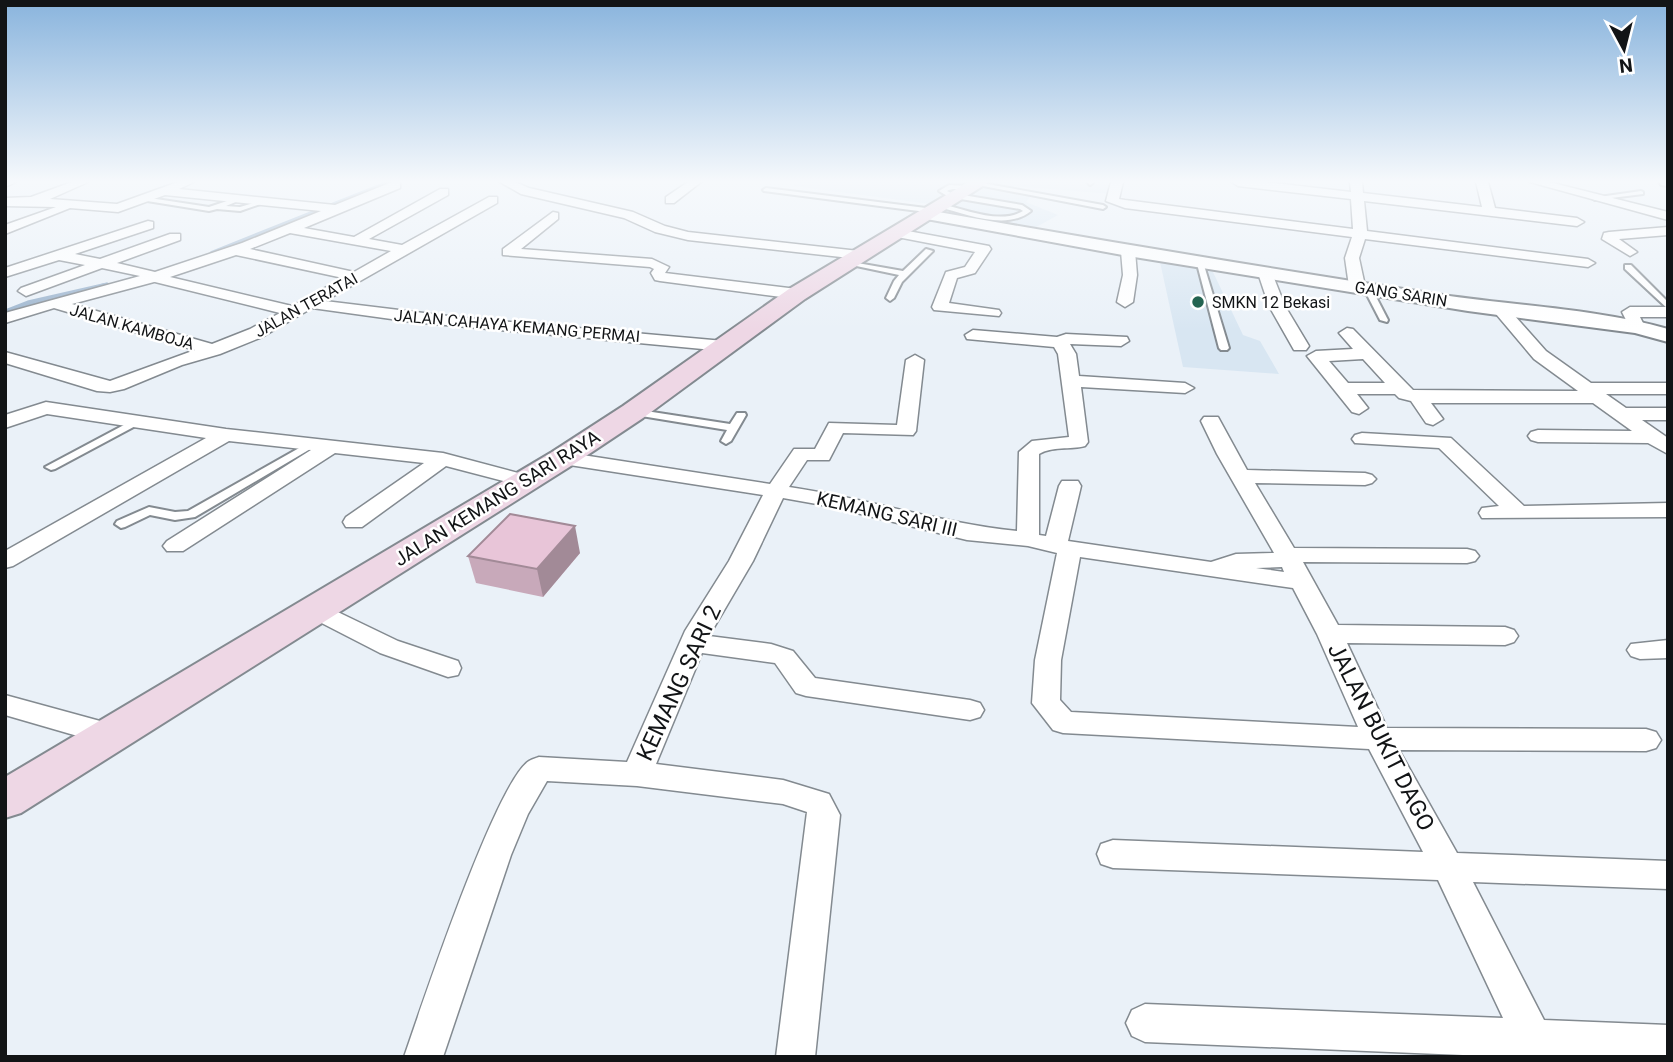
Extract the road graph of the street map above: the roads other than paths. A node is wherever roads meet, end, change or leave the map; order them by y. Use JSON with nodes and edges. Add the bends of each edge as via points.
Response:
{"nodes":[{"id":1,"x":128,"y":232,"type":"edge"},
{"id":2,"x":281,"y":232,"type":"edge"},
{"id":3,"x":303,"y":232,"type":"edge"},
{"id":4,"x":373,"y":232,"type":"edge"},
{"id":5,"x":437,"y":232,"type":"edge"},
{"id":6,"x":534,"y":232,"type":"edge"},
{"id":7,"x":669,"y":232,"type":"edge"},
{"id":8,"x":1066,"y":232,"type":"edge"},
{"id":9,"x":1349,"y":232,"type":"edge"},
{"id":10,"x":1666,"y":232,"type":"edge"},
{"id":11,"x":897,"y":233,"type":"joint"},
{"id":12,"x":1360,"y":233,"type":"junction"},
{"id":13,"x":1490,"y":233,"type":"dead end"},
{"id":14,"x":175,"y":237,"type":"dead end"},
{"id":15,"x":356,"y":241,"type":"junction"},
{"id":16,"x":226,"y":249,"type":"junction"},
{"id":17,"x":405,"y":250,"type":"junction"},
{"id":18,"x":929,"y":251,"type":"dead end"},
{"id":19,"x":1128,"y":251,"type":"junction"},
{"id":20,"x":1496,"y":251,"type":"junction"},
{"id":21,"x":1630,"y":252,"type":"dead end"},
{"id":22,"x":58,"y":255,"type":"junction"},
{"id":23,"x":852,"y":260,"type":"junction"},
{"id":24,"x":1199,"y":262,"type":"junction"},
{"id":25,"x":1588,"y":263,"type":"dead end"},
{"id":26,"x":102,"y":266,"type":"junction"},
{"id":27,"x":1628,"y":267,"type":"dead end"},
{"id":28,"x":1265,"y":272,"type":"junction"},
{"id":29,"x":5,"y":274,"type":"edge"},
{"id":30,"x":904,"y":274,"type":"junction"},
{"id":31,"x":151,"y":275,"type":"junction"},
{"id":32,"x":358,"y":277,"type":"junction"},
{"id":33,"x":1362,"y":288,"type":"junction"},
{"id":34,"x":26,"y":291,"type":"dead end"},
{"id":35,"x":797,"y":294,"type":"junction"},
{"id":36,"x":890,"y":298,"type":"dead end"},
{"id":37,"x":1125,"y":302,"type":"dead end"},
{"id":38,"x":51,"y":303,"type":"junction"},
{"id":39,"x":303,"y":307,"type":"junction"},
{"id":40,"x":1499,"y":308,"type":"junction"},
{"id":41,"x":1668,"y":309,"type":"edge"},
{"id":42,"x":993,"y":313,"type":"dead end"},
{"id":43,"x":5,"y":318,"type":"edge"},
{"id":44,"x":1384,"y":320,"type":"dead end"},
{"id":45,"x":1657,"y":331,"type":"edge"},
{"id":46,"x":1347,"y":333,"type":"dead end"},
{"id":47,"x":973,"y":335,"type":"dead end"},
{"id":48,"x":1122,"y":341,"type":"dead end"},
{"id":49,"x":1060,"y":342,"type":"junction"},
{"id":50,"x":724,"y":346,"type":"junction"},
{"id":51,"x":1300,"y":346,"type":"dead end"},
{"id":52,"x":1224,"y":348,"type":"dead end"},
{"id":53,"x":214,"y":350,"type":"junction"},
{"id":54,"x":1365,"y":354,"type":"junction"},
{"id":55,"x":5,"y":357,"type":"edge"},
{"id":56,"x":915,"y":360,"type":"dead end"},
{"id":57,"x":1071,"y":381,"type":"junction"},
{"id":58,"x":1185,"y":388,"type":"dead end"},
{"id":59,"x":1397,"y":388,"type":"junction"},
{"id":60,"x":1668,"y":388,"type":"edge"},
{"id":61,"x":1344,"y":389,"type":"junction"},
{"id":62,"x":1593,"y":393,"type":"junction"},
{"id":63,"x":1418,"y":397,"type":"junction"},
{"id":64,"x":1359,"y":408,"type":"dead end"},
{"id":65,"x":633,"y":412,"type":"junction"},
{"id":66,"x":1622,"y":414,"type":"junction"},
{"id":67,"x":1668,"y":414,"type":"edge"},
{"id":68,"x":741,"y":415,"type":"dead end"},
{"id":69,"x":1433,"y":419,"type":"dead end"},
{"id":70,"x":138,"y":421,"type":"junction"},
{"id":71,"x":1211,"y":421,"type":"dead end"},
{"id":72,"x":5,"y":422,"type":"edge"},
{"id":73,"x":733,"y":428,"type":"junction"},
{"id":74,"x":226,"y":435,"type":"junction"},
{"id":75,"x":1538,"y":436,"type":"dead end"},
{"id":76,"x":1362,"y":439,"type":"dead end"},
{"id":77,"x":726,"y":441,"type":"dead end"},
{"id":78,"x":1660,"y":442,"type":"edge"},
{"id":79,"x":319,"y":447,"type":"junction"},
{"id":80,"x":563,"y":458,"type":"junction"},
{"id":81,"x":443,"y":459,"type":"junction"},
{"id":82,"x":51,"y":467,"type":"dead end"},
{"id":83,"x":1240,"y":476,"type":"junction"},
{"id":84,"x":1365,"y":479,"type":"dead end"},
{"id":85,"x":526,"y":481,"type":"junction"},
{"id":86,"x":1070,"y":486,"type":"dead end"},
{"id":87,"x":776,"y":490,"type":"junction"},
{"id":88,"x":1668,"y":510,"type":"edge"},
{"id":89,"x":1518,"y":512,"type":"junction"},
{"id":90,"x":1490,"y":513,"type":"dead end"},
{"id":91,"x":354,"y":522,"type":"dead end"},
{"id":92,"x":121,"y":524,"type":"dead end"},
{"id":93,"x":1028,"y":539,"type":"junction"},
{"id":94,"x":175,"y":546,"type":"dead end"},
{"id":95,"x":1063,"y":547,"type":"junction"},
{"id":96,"x":1466,"y":556,"type":"dead end"},
{"id":97,"x":5,"y":561,"type":"edge"},
{"id":98,"x":1293,"y":566,"type":"junction"},
{"id":99,"x":317,"y":610,"type":"junction"},
{"id":100,"x":1330,"y":634,"type":"junction"},
{"id":101,"x":1506,"y":636,"type":"dead end"},
{"id":102,"x":693,"y":643,"type":"junction"},
{"id":103,"x":1668,"y":649,"type":"edge"},
{"id":104,"x":1640,"y":650,"type":"dead end"},
{"id":105,"x":449,"y":668,"type":"dead end"},
{"id":106,"x":5,"y":705,"type":"edge"},
{"id":107,"x":970,"y":710,"type":"dead end"},
{"id":108,"x":112,"y":735,"type":"junction"},
{"id":109,"x":1378,"y":739,"type":"junction"},
{"id":110,"x":1646,"y":740,"type":"dead end"},
{"id":111,"x":637,"y":774,"type":"junction"},
{"id":112,"x":5,"y":800,"type":"edge"},
{"id":113,"x":1113,"y":855,"type":"dead end"},
{"id":114,"x":1449,"y":869,"type":"junction"},
{"id":115,"x":1668,"y":876,"type":"edge"},
{"id":116,"x":1145,"y":1023,"type":"dead end"},
{"id":117,"x":1668,"y":1044,"type":"edge"},
{"id":118,"x":1537,"y":1047,"type":"edge"},
{"id":119,"x":423,"y":1057,"type":"edge"},
{"id":120,"x":795,"y":1057,"type":"edge"}],
"edges":[{"from":1,"to":22,"type":"street"},
{"from":2,"to":16,"type":"street"},
{"from":3,"to":15,"type":"street"},
{"from":4,"to":15,"type":"street"},
{"from":5,"to":17,"type":"street","name":"JALAN TERATAI"},
{"from":6,"to":35,"type":"street","via":[[508,252],[657,264],[662,267],[660,277]]},
{"from":7,"to":23,"type":"street"},
{"from":8,"to":19,"type":"street","name":"GANG SARIN"},
{"from":9,"to":12,"type":"street"},
{"from":10,"to":21,"type":"street","via":[[1609,236]]},
{"from":11,"to":23,"type":"main road","name":"JALAN KEMANG SARI RAYA"},
{"from":11,"to":42,"type":"street","via":[[984,248],[970,270],[951,275],[940,307]]},
{"from":12,"to":20,"type":"street"},
{"from":12,"to":33,"type":"street","via":[[1352,258]]},
{"from":13,"to":20,"type":"street"},
{"from":14,"to":26,"type":"street"},
{"from":15,"to":17,"type":"street"},
{"from":16,"to":31,"type":"street"},
{"from":16,"to":32,"type":"street"},
{"from":17,"to":32,"type":"street","name":"JALAN TERATAI"},
{"from":18,"to":30,"type":"lane"},
{"from":19,"to":24,"type":"street","name":"GANG SARIN"},
{"from":19,"to":37,"type":"street"},
{"from":20,"to":25,"type":"street"},
{"from":22,"to":26,"type":"street","name":"JALAN CAHAYA KEMANG PERMAI"},
{"from":22,"to":29,"type":"street"},
{"from":23,"to":30,"type":"lane"},
{"from":23,"to":35,"type":"main road","name":"JALAN KEMANG SARI RAYA"},
{"from":24,"to":28,"type":"street","name":"GANG SARIN"},
{"from":24,"to":52,"type":"lane"},
{"from":26,"to":31,"type":"street","name":"JALAN CAHAYA KEMANG PERMAI"},
{"from":26,"to":34,"type":"street"},
{"from":27,"to":41,"type":"lane"},
{"from":28,"to":33,"type":"street","name":"GANG SARIN"},
{"from":28,"to":51,"type":"street","via":[[1277,306]]},
{"from":30,"to":36,"type":"lane"},
{"from":31,"to":38,"type":"street"},
{"from":31,"to":39,"type":"street","name":"JALAN CAHAYA KEMANG PERMAI"},
{"from":32,"to":39,"type":"street","name":"JALAN TERATAI"},
{"from":33,"to":40,"type":"street","name":"GANG SARIN"},
{"from":33,"to":44,"type":"lane"},
{"from":35,"to":50,"type":"main road","name":"JALAN KEMANG SARI RAYA"},
{"from":38,"to":43,"type":"street"},
{"from":38,"to":53,"type":"street","name":"JALAN KAMBOJA"},
{"from":39,"to":50,"type":"street","name":"JALAN CAHAYA KEMANG PERMAI"},
{"from":39,"to":53,"type":"street","name":"JALAN TERATAI"},
{"from":40,"to":45,"type":"street","name":"GANG SARIN"},
{"from":40,"to":62,"type":"street","via":[[1540,355]]},
{"from":41,"to":45,"type":"street","via":[[1630,312]]},
{"from":46,"to":54,"type":"street"},
{"from":47,"to":49,"type":"street"},
{"from":48,"to":49,"type":"street"},
{"from":49,"to":57,"type":"street"},
{"from":50,"to":65,"type":"main road","name":"JALAN KEMANG SARI RAYA"},
{"from":53,"to":55,"type":"street","name":"JALAN TERATAI","via":[[110,388]]},
{"from":54,"to":59,"type":"street"},
{"from":54,"to":61,"type":"street","via":[[1316,356]]},
{"from":56,"to":87,"type":"street","name":"KEMANG SARI 2","via":[[906,431],[836,427],[822,456],[802,453]]},
{"from":57,"to":58,"type":"street"},
{"from":57,"to":93,"type":"street","via":[[1079,436],[1077,442],[1043,444],[1029,452]]},
{"from":59,"to":61,"type":"street"},
{"from":59,"to":63,"type":"street"},
{"from":60,"to":62,"type":"street"},
{"from":61,"to":64,"type":"street"},
{"from":62,"to":63,"type":"street"},
{"from":62,"to":66,"type":"street"},
{"from":63,"to":69,"type":"street"},
{"from":65,"to":73,"type":"lane"},
{"from":65,"to":80,"type":"main road","name":"JALAN KEMANG SARI RAYA"},
{"from":66,"to":67,"type":"street"},
{"from":66,"to":78,"type":"street"},
{"from":68,"to":73,"type":"lane"},
{"from":70,"to":72,"type":"street","via":[[41,408]]},
{"from":70,"to":74,"type":"street"},
{"from":70,"to":82,"type":"lane"},
{"from":71,"to":83,"type":"street","name":"JALAN BUKIT DAGO"},
{"from":73,"to":77,"type":"lane"},
{"from":74,"to":79,"type":"street"},
{"from":74,"to":97,"type":"street"},
{"from":75,"to":78,"type":"street"},
{"from":76,"to":89,"type":"street","via":[[1444,442]]},
{"from":79,"to":81,"type":"street"},
{"from":79,"to":92,"type":"lane","via":[[191,514],[144,512]]},
{"from":79,"to":94,"type":"street"},
{"from":80,"to":85,"type":"main road","name":"JALAN KEMANG SARI RAYA"},
{"from":80,"to":87,"type":"street","name":"KEMANG SARI III"},
{"from":81,"to":85,"type":"street"},
{"from":81,"to":91,"type":"street"},
{"from":83,"to":84,"type":"street"},
{"from":83,"to":98,"type":"street","name":"JALAN BUKIT DAGO"},
{"from":85,"to":99,"type":"main road","name":"JALAN KEMANG SARI RAYA"},
{"from":86,"to":95,"type":"street"},
{"from":87,"to":93,"type":"street","name":"KEMANG SARI III","via":[[967,533]]},
{"from":87,"to":102,"type":"street","name":"KEMANG SARI 2"},
{"from":88,"to":89,"type":"street"},
{"from":89,"to":90,"type":"street"},
{"from":93,"to":95,"type":"street","name":"KEMANG SARI III"},
{"from":95,"to":98,"type":"street","name":"KEMANG SARI III","via":[[1240,575]]},
{"from":95,"to":109,"type":"street","via":[[1046,703],[1063,722]]},
{"from":96,"to":98,"type":"street","name":"KEMANG SARI III"},
{"from":98,"to":100,"type":"street","name":"JALAN BUKIT DAGO"},
{"from":99,"to":105,"type":"street","via":[[389,647]]},
{"from":99,"to":108,"type":"main road","name":"JALAN KEMANG SARI RAYA"},
{"from":100,"to":101,"type":"street"},
{"from":100,"to":109,"type":"street","name":"JALAN BUKIT DAGO"},
{"from":102,"to":107,"type":"street","via":[[785,657],[806,686],[823,691]]},
{"from":102,"to":111,"type":"street","name":"KEMANG SARI 2"},
{"from":103,"to":104,"type":"street"},
{"from":106,"to":108,"type":"street"},
{"from":108,"to":112,"type":"main road","name":"JALAN KEMANG SARI RAYA"},
{"from":109,"to":110,"type":"street"},
{"from":109,"to":114,"type":"street","name":"JALAN BUKIT DAGO"},
{"from":111,"to":119,"type":"street","name":"KEMANG SARI 2","via":[[540,769],[533,773],[506,827]]},
{"from":111,"to":120,"type":"street","via":[[783,792],[818,803],[824,815]]},
{"from":113,"to":114,"type":"street"},
{"from":114,"to":115,"type":"street"},
{"from":114,"to":118,"type":"street","name":"JALAN BUKIT DAGO"},
{"from":116,"to":118,"type":"street"},
{"from":117,"to":118,"type":"street"}]}
